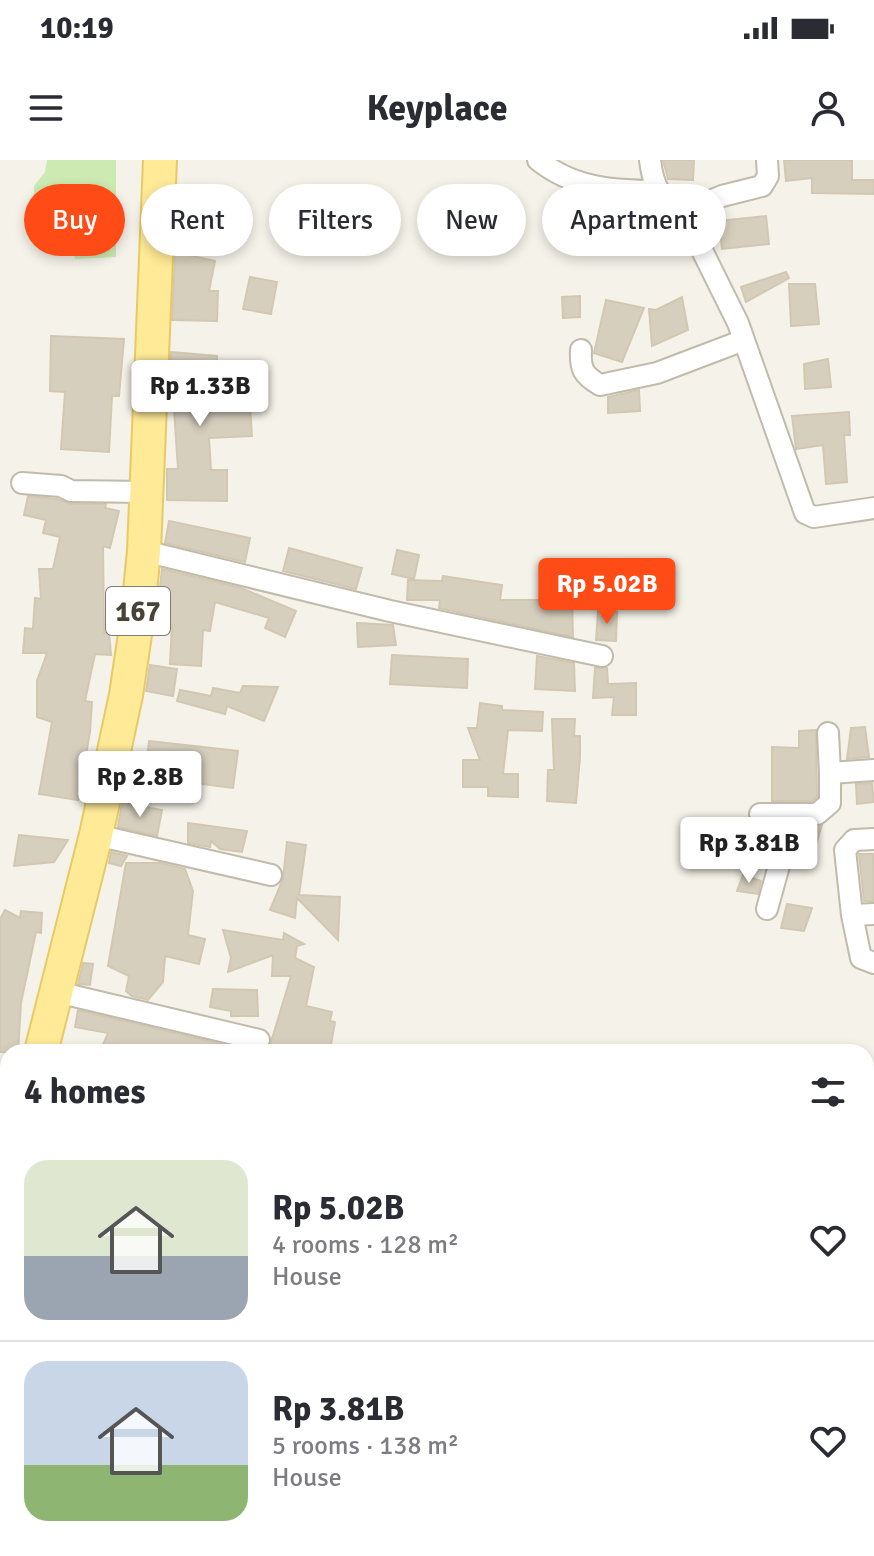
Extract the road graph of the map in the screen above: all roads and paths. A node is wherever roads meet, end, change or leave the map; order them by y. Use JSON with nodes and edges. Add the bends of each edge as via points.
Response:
{"nodes":[{"id":1,"x":160,"y":160,"type":"edge"},
{"id":2,"x":538,"y":160,"type":"edge"},
{"id":3,"x":650,"y":160,"type":"edge"},
{"id":4,"x":767,"y":160,"type":"edge"},
{"id":5,"x":585,"y":184,"type":"edge"},
{"id":6,"x":653,"y":184,"type":"edge"},
{"id":7,"x":726,"y":195,"type":"edge"},
{"id":8,"x":704,"y":256,"type":"edge"},
{"id":9,"x":744,"y":340,"type":"junction"},
{"id":10,"x":581,"y":350,"type":"dead end"},
{"id":11,"x":22,"y":483,"type":"dead end"},
{"id":12,"x":146,"y":492,"type":"junction"},
{"id":13,"x":874,"y":508,"type":"edge"},
{"id":14,"x":144,"y":551,"type":"junction"},
{"id":15,"x":602,"y":656,"type":"dead end"},
{"id":16,"x":828,"y":733,"type":"dead end"},
{"id":17,"x":874,"y":770,"type":"edge"},
{"id":18,"x":830,"y":773,"type":"junction"},
{"id":19,"x":760,"y":814,"type":"dead end"},
{"id":20,"x":793,"y":815,"type":"junction"},
{"id":21,"x":96,"y":835,"type":"junction"},
{"id":22,"x":874,"y":839,"type":"edge"},
{"id":23,"x":271,"y":875,"type":"dead end"},
{"id":24,"x":767,"y":909,"type":"dead end"},
{"id":25,"x":874,"y":914,"type":"edge"},
{"id":26,"x":852,"y":915,"type":"junction"},
{"id":27,"x":874,"y":963,"type":"edge"},
{"id":28,"x":57,"y":992,"type":"junction"},
{"id":29,"x":259,"y":1040,"type":"dead end"},
{"id":30,"x":43,"y":1044,"type":"edge"}],
"edges":[{"from":1,"to":12,"type":"main road","number":"167"},
{"from":2,"to":5,"type":"street"},
{"from":3,"to":6,"type":"street"},
{"from":4,"to":7,"type":"street","via":[[768,176],[762,186]]},
{"from":8,"to":9,"type":"street"},
{"from":9,"to":10,"type":"street","via":[[657,373],[600,385],[580,368]]},
{"from":9,"to":13,"type":"street","via":[[805,513],[814,517]]},
{"from":11,"to":12,"type":"street","via":[[71,491]]},
{"from":12,"to":14,"type":"main road","number":"167"},
{"from":14,"to":15,"type":"street"},
{"from":14,"to":21,"type":"main road","number":"167","via":[[126,695]]},
{"from":16,"to":18,"type":"street"},
{"from":17,"to":18,"type":"street"},
{"from":18,"to":20,"type":"street","via":[[830,803],[825,810]]},
{"from":19,"to":20,"type":"street"},
{"from":20,"to":24,"type":"street"},
{"from":21,"to":23,"type":"street"},
{"from":21,"to":28,"type":"main road","number":"167"},
{"from":22,"to":26,"type":"street","via":[[854,840],[845,850]]},
{"from":25,"to":26,"type":"street"},
{"from":26,"to":27,"type":"street","via":[[861,958]]},
{"from":28,"to":29,"type":"street"},
{"from":28,"to":30,"type":"main road","number":"167"}]}
